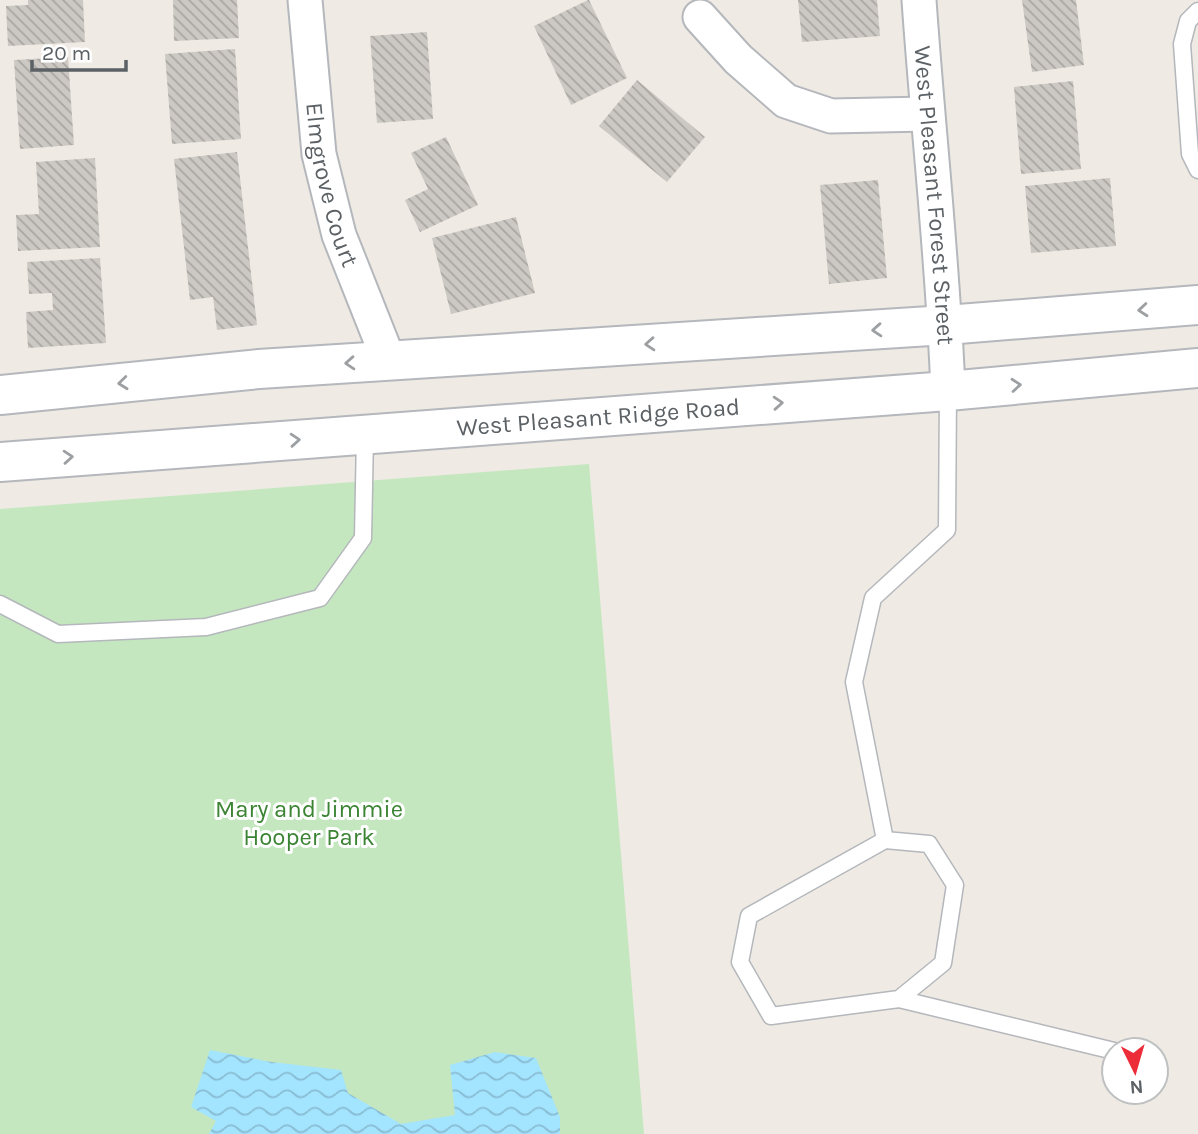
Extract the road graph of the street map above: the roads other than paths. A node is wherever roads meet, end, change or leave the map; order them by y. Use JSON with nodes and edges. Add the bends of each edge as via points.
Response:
{"nodes":[{"id":1,"x":305,"y":0,"type":"edge"},
{"id":2,"x":919,"y":0,"type":"edge"},
{"id":3,"x":1198,"y":10,"type":"edge"},
{"id":4,"x":700,"y":16,"type":"dead end"},
{"id":5,"x":927,"y":114,"type":"junction"},
{"id":6,"x":1198,"y":170,"type":"edge"},
{"id":7,"x":1198,"y":305,"type":"edge"},
{"id":8,"x":946,"y":326,"type":"junction"},
{"id":9,"x":389,"y":361,"type":"junction"},
{"id":10,"x":1198,"y":368,"type":"edge"},
{"id":11,"x":948,"y":391,"type":"junction"},
{"id":12,"x":0,"y":395,"type":"edge"},
{"id":13,"x":365,"y":434,"type":"junction"},
{"id":14,"x":0,"y":462,"type":"edge"},
{"id":15,"x":0,"y":604,"type":"edge"},
{"id":16,"x":885,"y":840,"type":"junction"},
{"id":17,"x":899,"y":999,"type":"junction"},
{"id":18,"x":1100,"y":1048,"type":"edge"}],
"edges":[{"from":1,"to":9,"type":"street","name":"Elmgrove Court","via":[[319,154],[339,235]]},
{"from":2,"to":5,"type":"street","name":"West Pleasant Forest Street"},
{"from":3,"to":6,"type":"lane","via":[[1188,21],[1182,44],[1190,154]]},
{"from":4,"to":5,"type":"street","via":[[738,59],[786,101],[831,116]]},
{"from":5,"to":8,"type":"street","name":"West Pleasant Forest Street"},
{"from":7,"to":8,"type":"street","one_way":true},
{"from":8,"to":9,"type":"street","one_way":true},
{"from":8,"to":11,"type":"street","name":"West Pleasant Forest Street"},
{"from":9,"to":12,"type":"street","one_way":true},
{"from":11,"to":10,"type":"street","name":"West Pleasant Ridge Road","one_way":true},
{"from":13,"to":11,"type":"street","name":"West Pleasant Ridge Road","one_way":true},
{"from":11,"to":16,"type":"lane","via":[[947,530],[873,598],[854,682]]},
{"from":14,"to":13,"type":"street","name":"West Pleasant Ridge Road","one_way":true},
{"from":13,"to":15,"type":"lane","via":[[363,538],[320,598],[206,627],[58,634]]},
{"from":16,"to":17,"type":"lane","via":[[929,844],[955,885],[943,963]]},
{"from":16,"to":17,"type":"lane","via":[[749,916],[740,962],[771,1016]]},
{"from":17,"to":18,"type":"lane"}]}
